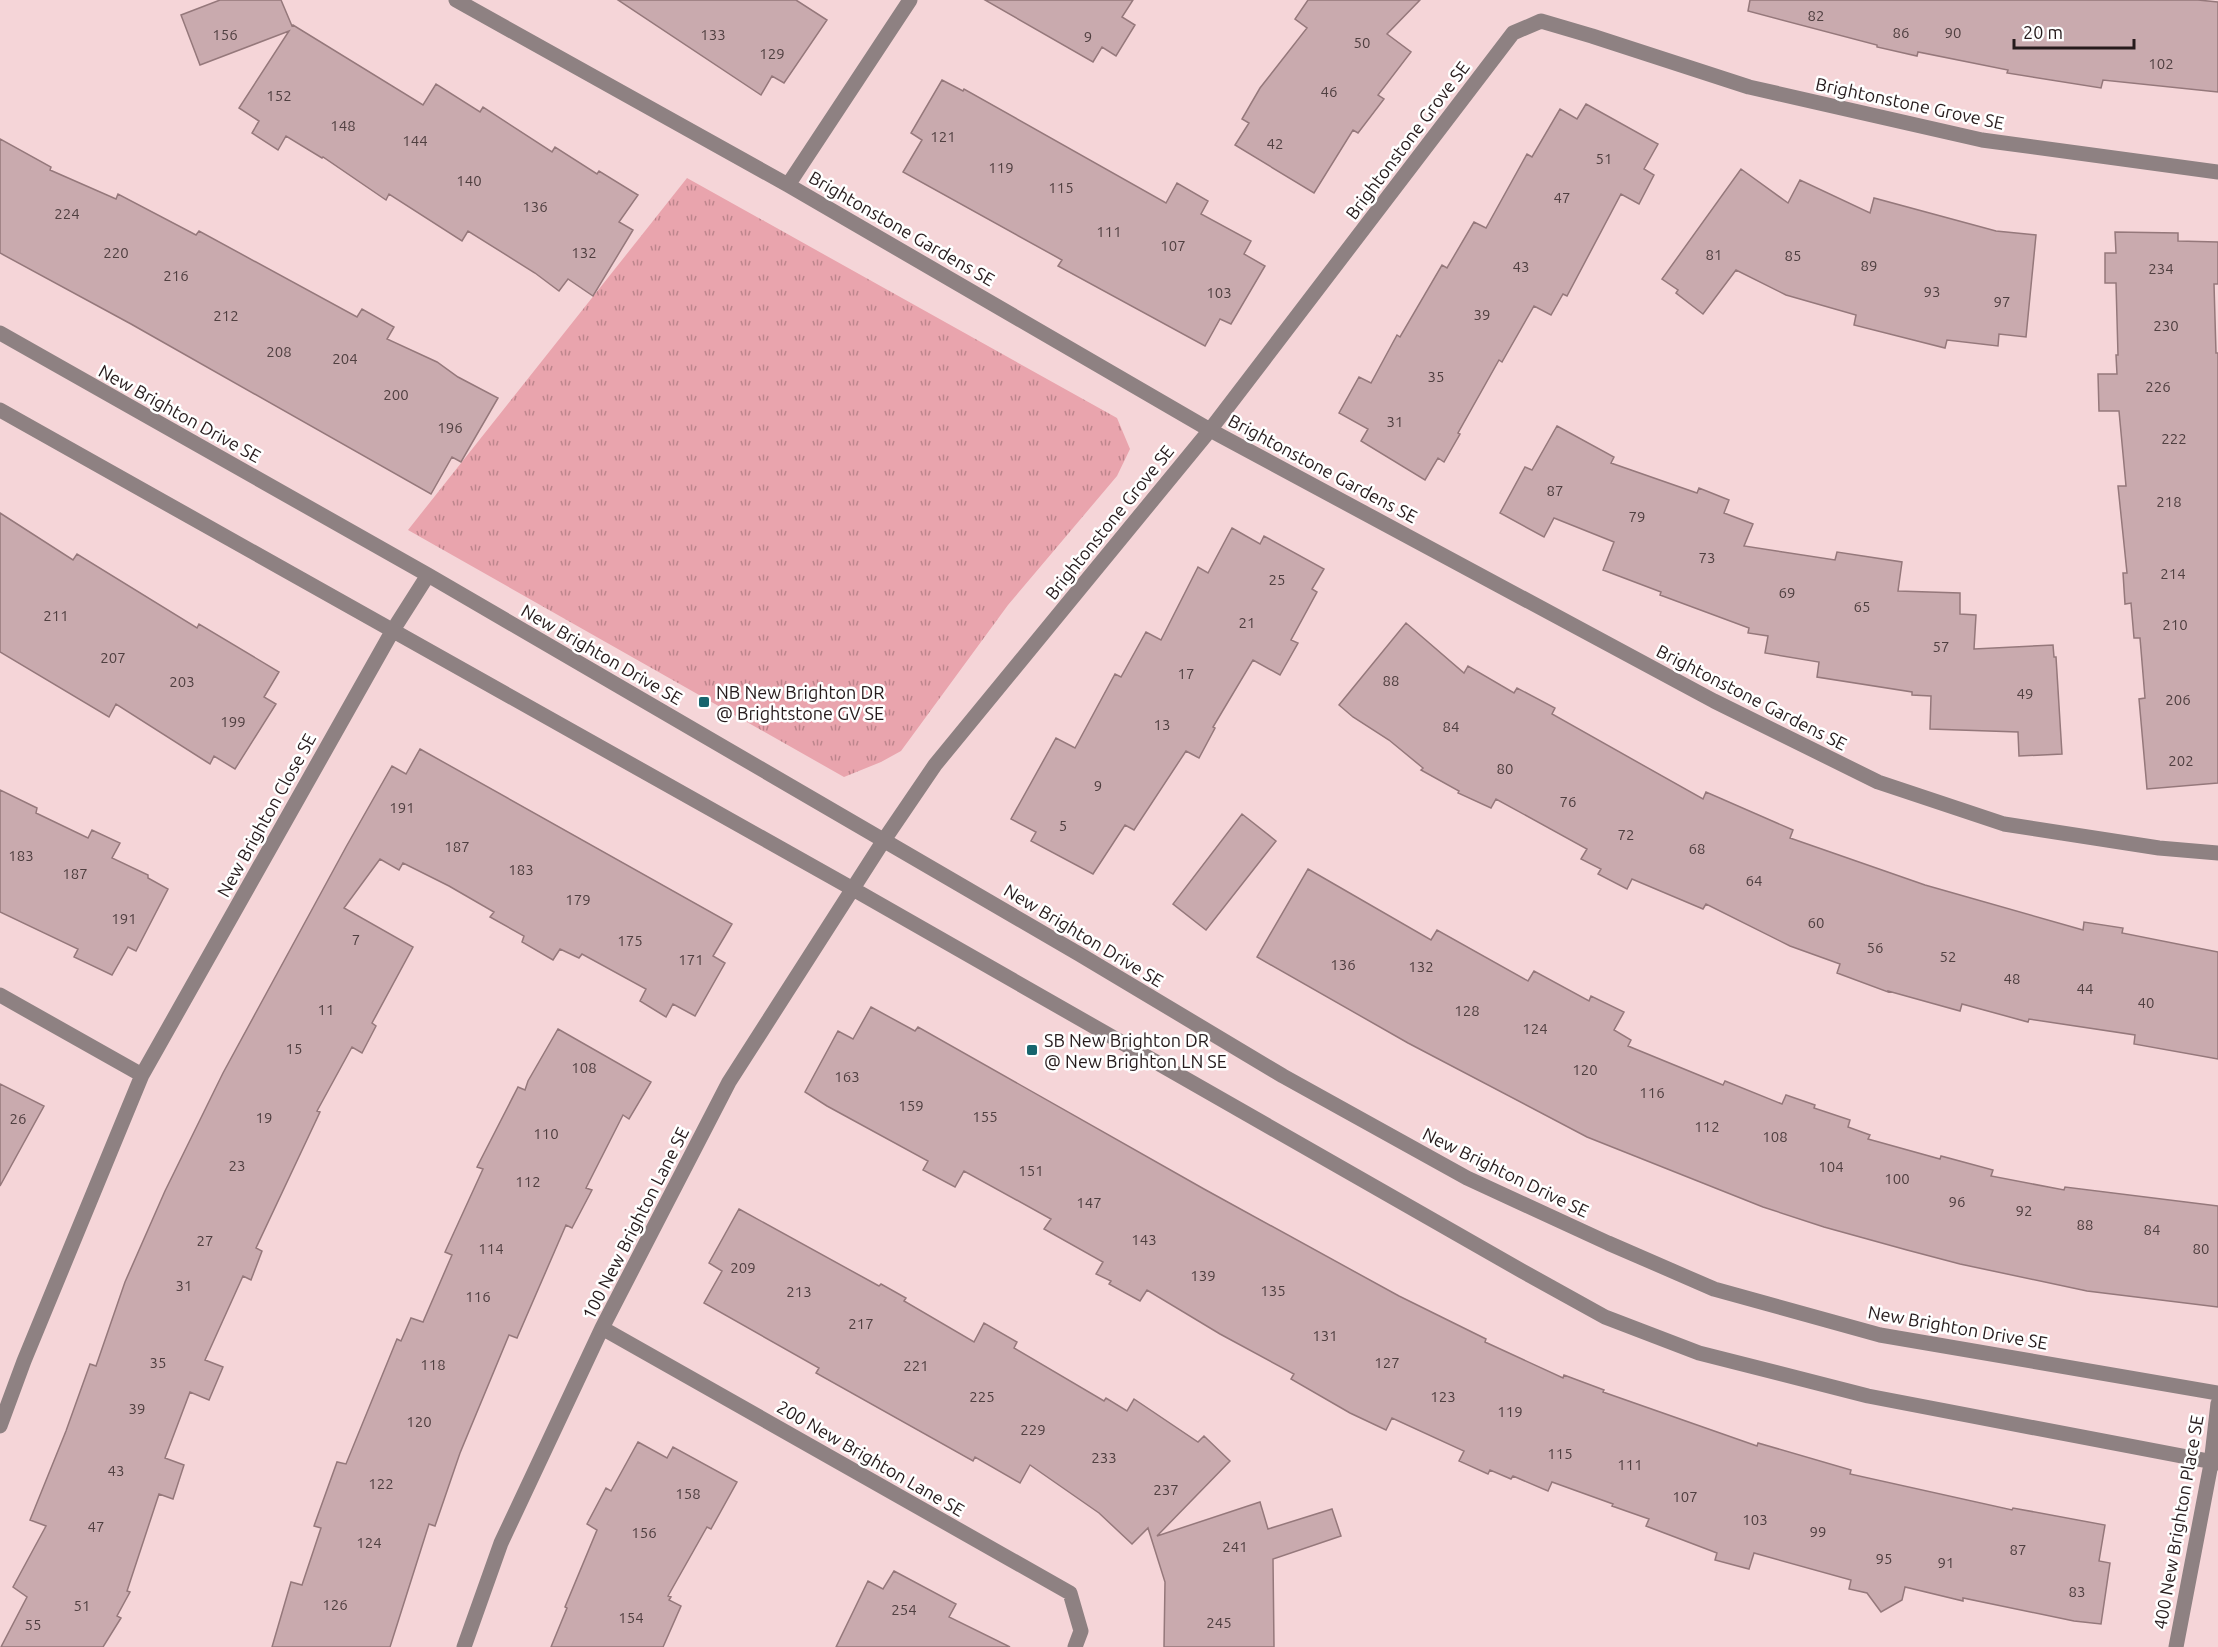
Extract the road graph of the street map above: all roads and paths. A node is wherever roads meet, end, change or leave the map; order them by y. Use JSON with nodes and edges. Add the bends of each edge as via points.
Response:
{"nodes":[{"id":1,"x":456,"y":0,"type":"edge"},
{"id":2,"x":910,"y":0,"type":"edge"},
{"id":3,"x":2218,"y":172,"type":"edge"},
{"id":4,"x":788,"y":184,"type":"junction"},
{"id":5,"x":0,"y":333,"type":"edge"},
{"id":6,"x":0,"y":410,"type":"edge"},
{"id":7,"x":1210,"y":429,"type":"junction"},
{"id":8,"x":428,"y":575,"type":"junction"},
{"id":9,"x":393,"y":630,"type":"junction"},
{"id":10,"x":884,"y":840,"type":"junction"},
{"id":11,"x":2218,"y":853,"type":"edge"},
{"id":12,"x":853,"y":889,"type":"junction"},
{"id":13,"x":0,"y":995,"type":"edge"},
{"id":14,"x":142,"y":1075,"type":"junction"},
{"id":15,"x":602,"y":1328,"type":"junction"},
{"id":16,"x":2218,"y":1393,"type":"edge"},
{"id":17,"x":2218,"y":1403,"type":"edge"},
{"id":18,"x":0,"y":1426,"type":"edge"},
{"id":19,"x":2215,"y":1463,"type":"edge"},
{"id":20,"x":464,"y":1647,"type":"edge"},
{"id":21,"x":1075,"y":1647,"type":"edge"},
{"id":22,"x":2176,"y":1647,"type":"edge"}],
"edges":[{"from":1,"to":4,"type":"street","name":"Brightonstone Gardens SE"},
{"from":2,"to":4,"type":"street"},
{"from":3,"to":7,"type":"street","name":"Brightonstone Grove SE","via":[[1970,138],[1749,87],[1541,21],[1513,33]]},
{"from":4,"to":7,"type":"street","name":"Brightonstone Gardens SE"},
{"from":5,"to":8,"type":"street","name":"New Brighton Drive SE"},
{"from":6,"to":9,"type":"street"},
{"from":7,"to":10,"type":"street","name":"Brightonstone Grove SE","via":[[935,765]]},
{"from":7,"to":11,"type":"street","name":"Brightonstone Gardens SE","via":[[1714,701],[1878,782],[2004,824]]},
{"from":8,"to":9,"type":"street","name":"New Brighton Close SE"},
{"from":8,"to":10,"type":"street","name":"New Brighton Drive SE"},
{"from":9,"to":12,"type":"street"},
{"from":9,"to":14,"type":"street","name":"New Brighton Close SE"},
{"from":10,"to":12,"type":"street","name":"100 New Brighton Lane SE"},
{"from":10,"to":16,"type":"street","name":"New Brighton Drive SE","via":[[1283,1076],[1467,1178],[1714,1289],[1880,1335]]},
{"from":12,"to":15,"type":"street","name":"100 New Brighton Lane SE","via":[[729,1082]]},
{"from":12,"to":19,"type":"street","via":[[1605,1317],[1699,1353],[1868,1396]]},
{"from":13,"to":14,"type":"street"},
{"from":14,"to":18,"type":"street","name":"New Brighton Close SE"},
{"from":15,"to":20,"type":"street","name":"100 New Brighton Lane SE","via":[[501,1543]]},
{"from":15,"to":21,"type":"street","name":"200 New Brighton Lane SE","via":[[1070,1593],[1082,1631]]},
{"from":17,"to":19,"type":"street","name":"400 New Brighton Place SE"},
{"from":19,"to":22,"type":"street","name":"400 New Brighton Place SE"}]}
